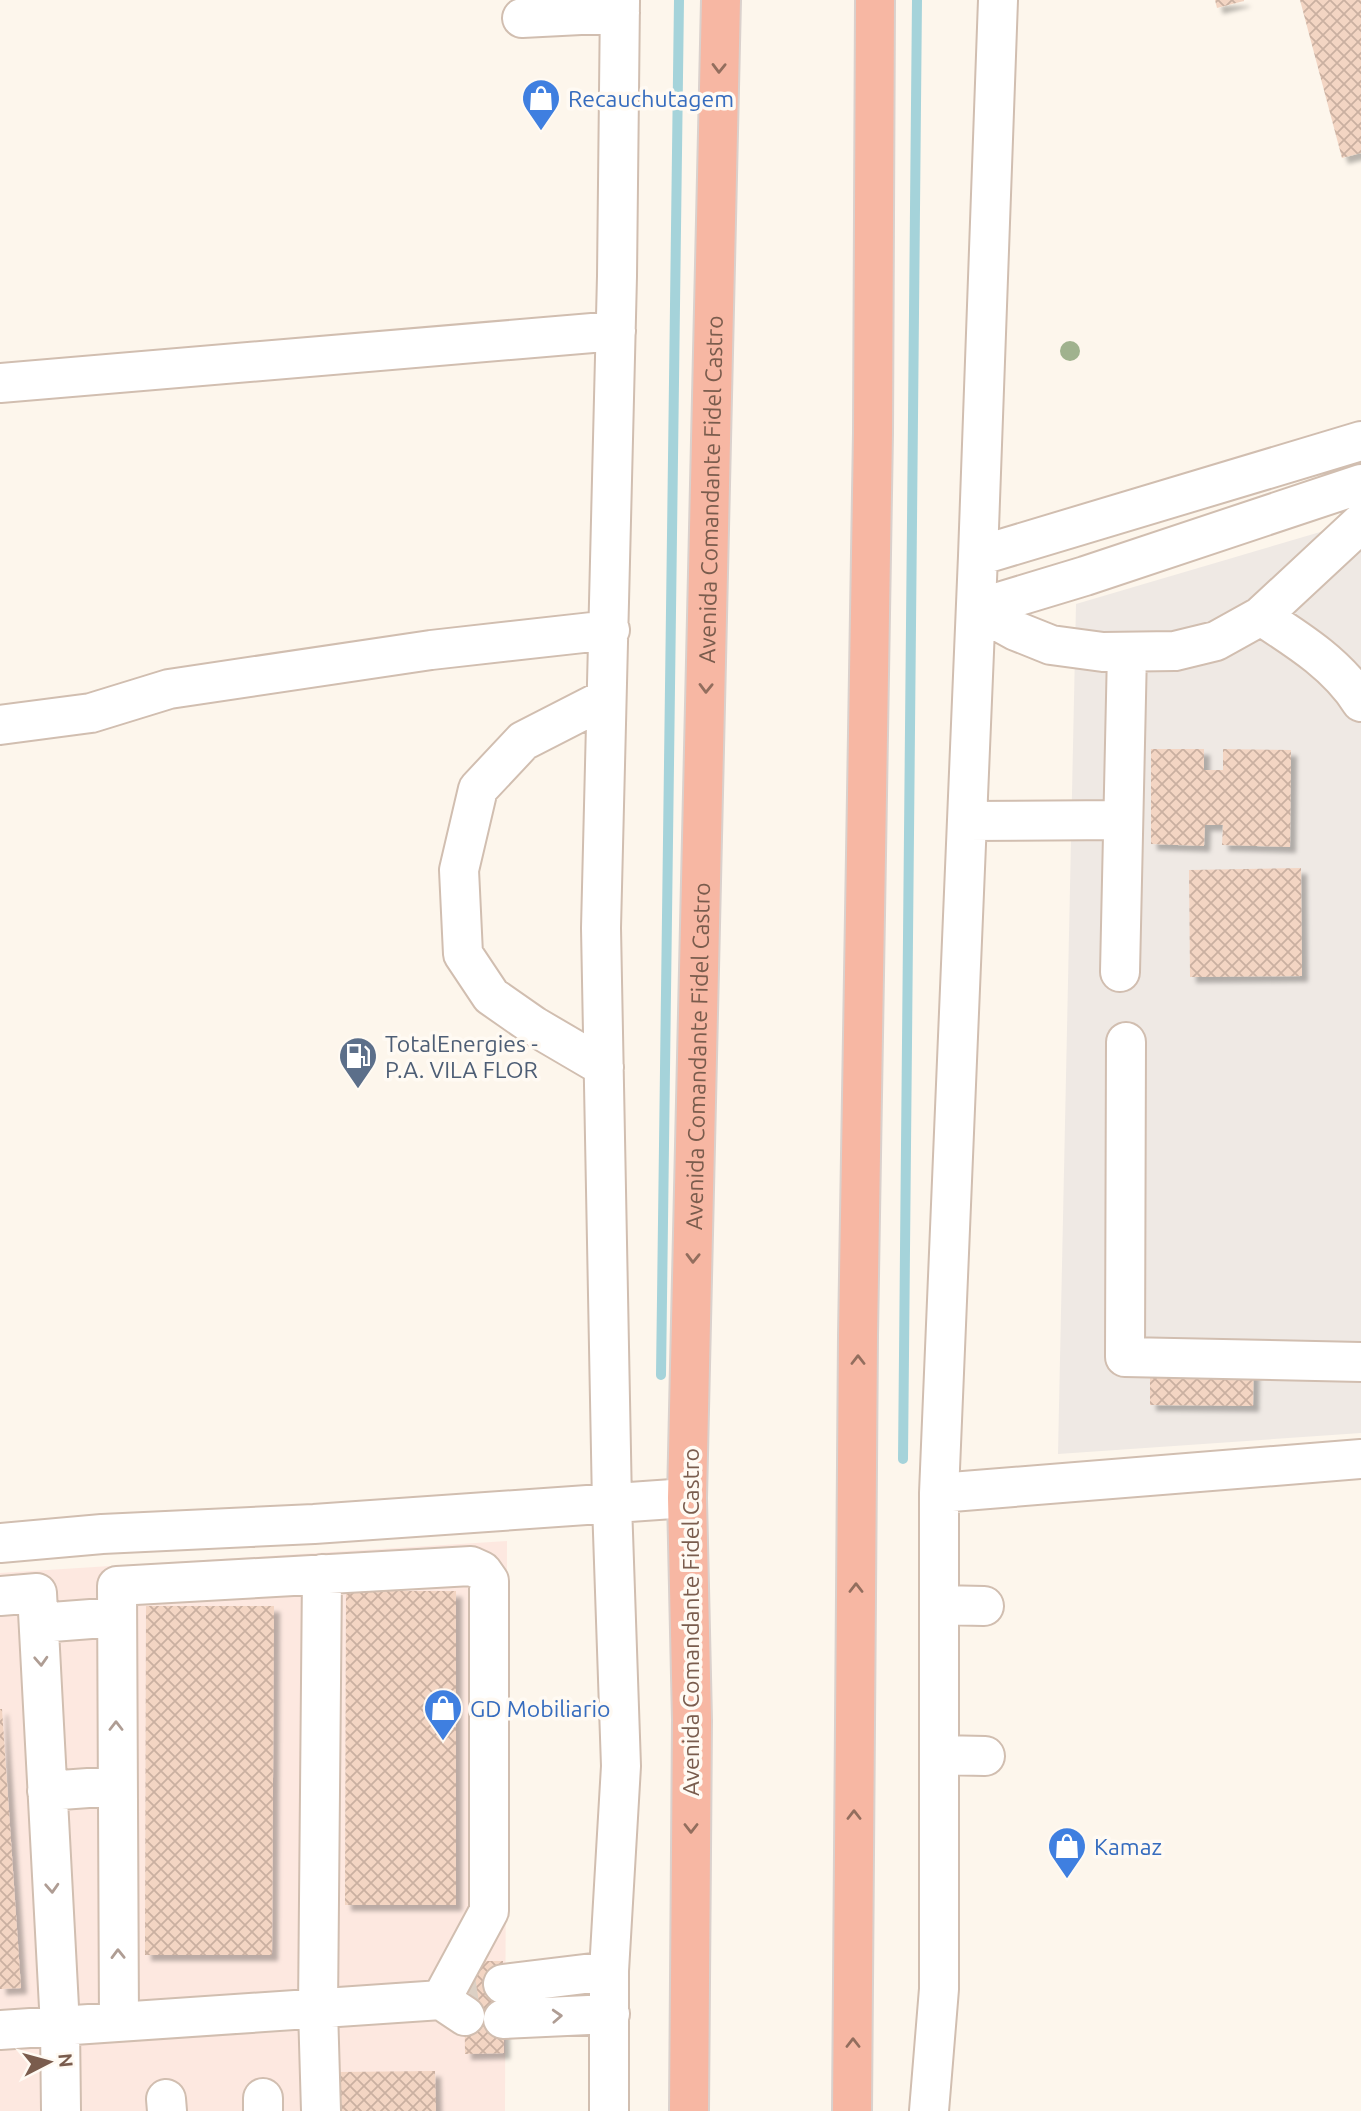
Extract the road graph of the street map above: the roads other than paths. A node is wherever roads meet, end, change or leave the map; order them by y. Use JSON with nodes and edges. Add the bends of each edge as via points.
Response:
{"nodes":[{"id":1,"x":721,"y":0,"type":"edge"},
{"id":2,"x":875,"y":0,"type":"edge"},
{"id":3,"x":998,"y":0,"type":"edge"},
{"id":4,"x":620,"y":6,"type":"edge"},
{"id":5,"x":522,"y":18,"type":"dead end"},
{"id":6,"x":616,"y":331,"type":"junction"},
{"id":7,"x":0,"y":383,"type":"edge"},
{"id":8,"x":1361,"y":441,"type":"edge"},
{"id":9,"x":1361,"y":484,"type":"edge"},
{"id":10,"x":1361,"y":523,"type":"edge"},
{"id":11,"x":978,"y":556,"type":"junction"},
{"id":12,"x":976,"y":608,"type":"junction"},
{"id":13,"x":1261,"y":616,"type":"junction"},
{"id":14,"x":610,"y":630,"type":"junction"},
{"id":15,"x":1127,"y":652,"type":"junction"},
{"id":16,"x":605,"y":699,"type":"junction"},
{"id":17,"x":1361,"y":702,"type":"edge"},
{"id":18,"x":0,"y":725,"type":"edge"},
{"id":19,"x":1122,"y":820,"type":"junction"},
{"id":20,"x":967,"y":821,"type":"junction"},
{"id":21,"x":1120,"y":972,"type":"dead end"},
{"id":22,"x":1126,"y":1042,"type":"dead end"},
{"id":23,"x":604,"y":1068,"type":"junction"},
{"id":24,"x":1361,"y":1362,"type":"edge"},
{"id":25,"x":1361,"y":1459,"type":"edge"},
{"id":26,"x":939,"y":1493,"type":"junction"},
{"id":27,"x":687,"y":1499,"type":"junction"},
{"id":28,"x":612,"y":1504,"type":"junction"},
{"id":29,"x":0,"y":1543,"type":"edge"},
{"id":30,"x":322,"y":1574,"type":"junction"},
{"id":31,"x":117,"y":1601,"type":"junction"},
{"id":32,"x":25,"y":1604,"type":"edge"},
{"id":33,"x":939,"y":1605,"type":"junction"},
{"id":34,"x":984,"y":1605,"type":"dead end"},
{"id":35,"x":939,"y":1755,"type":"junction"},
{"id":36,"x":985,"y":1756,"type":"dead end"},
{"id":37,"x":116,"y":1786,"type":"junction"},
{"id":38,"x":47,"y":1791,"type":"junction"},
{"id":39,"x":609,"y":1971,"type":"junction"},
{"id":40,"x":318,"y":2008,"type":"junction"},
{"id":41,"x":610,"y":2014,"type":"junction"},
{"id":42,"x":119,"y":2022,"type":"junction"},
{"id":43,"x":60,"y":2026,"type":"junction"},
{"id":44,"x":0,"y":2029,"type":"edge"},
{"id":45,"x":61,"y":2111,"type":"edge"},
{"id":46,"x":321,"y":2111,"type":"edge"},
{"id":47,"x":608,"y":2111,"type":"edge"},
{"id":48,"x":689,"y":2111,"type":"edge"},
{"id":49,"x":852,"y":2111,"type":"edge"},
{"id":50,"x":929,"y":2111,"type":"edge"}],
"edges":[{"from":1,"to":27,"type":"highway","name":"Avenida Comandante Fidel Castro","one_way":true},
{"from":49,"to":2,"type":"highway","one_way":true},
{"from":3,"to":11,"type":"street"},
{"from":4,"to":5,"type":"street"},
{"from":4,"to":6,"type":"street"},
{"from":6,"to":7,"type":"street"},
{"from":6,"to":14,"type":"street"},
{"from":8,"to":11,"type":"street"},
{"from":9,"to":12,"type":"street"},
{"from":10,"to":13,"type":"street"},
{"from":11,"to":12,"type":"street"},
{"from":12,"to":15,"type":"street","via":[[1051,645]]},
{"from":12,"to":20,"type":"street"},
{"from":13,"to":15,"type":"street","via":[[1216,641],[1175,651]]},
{"from":13,"to":17,"type":"street","via":[[1302,643],[1349,684]]},
{"from":14,"to":16,"type":"street"},
{"from":14,"to":18,"type":"street","via":[[431,650],[169,689],[91,713]]},
{"from":15,"to":19,"type":"street"},
{"from":16,"to":23,"type":"street"},
{"from":16,"to":23,"type":"street","via":[[523,741],[478,789],[459,870],[463,954],[491,996]]},
{"from":19,"to":20,"type":"street"},
{"from":19,"to":21,"type":"street"},
{"from":20,"to":26,"type":"street"},
{"from":22,"to":24,"type":"street","via":[[1125,1357]]},
{"from":23,"to":28,"type":"street"},
{"from":25,"to":26,"type":"street"},
{"from":26,"to":33,"type":"street"},
{"from":27,"to":28,"type":"street"},
{"from":27,"to":48,"type":"highway","name":"Avenida Comandante Fidel Castro","one_way":true,"via":[[692,1720]]},
{"from":28,"to":29,"type":"street"},
{"from":28,"to":39,"type":"street","via":[[621,1766]]},
{"from":30,"to":31,"type":"street"},
{"from":30,"to":40,"type":"street"},
{"from":30,"to":40,"type":"street","via":[[471,1566],[489,1581],[489,1912],[453,2008]]},
{"from":31,"to":32,"type":"street"},
{"from":37,"to":31,"type":"street","one_way":true},
{"from":32,"to":38,"type":"street","one_way":true},
{"from":33,"to":34,"type":"street"},
{"from":33,"to":35,"type":"street"},
{"from":35,"to":36,"type":"street"},
{"from":35,"to":50,"type":"street","via":[[939,1989]]},
{"from":37,"to":38,"type":"street"},
{"from":42,"to":37,"type":"street","one_way":true},
{"from":38,"to":43,"type":"street","one_way":true},
{"from":39,"to":41,"type":"street"},
{"from":39,"to":41,"type":"street","one_way":true,"via":[[503,2001]]},
{"from":40,"to":42,"type":"street"},
{"from":40,"to":46,"type":"street"},
{"from":41,"to":47,"type":"street"},
{"from":42,"to":43,"type":"street"},
{"from":43,"to":44,"type":"street"},
{"from":43,"to":45,"type":"street"}]}
